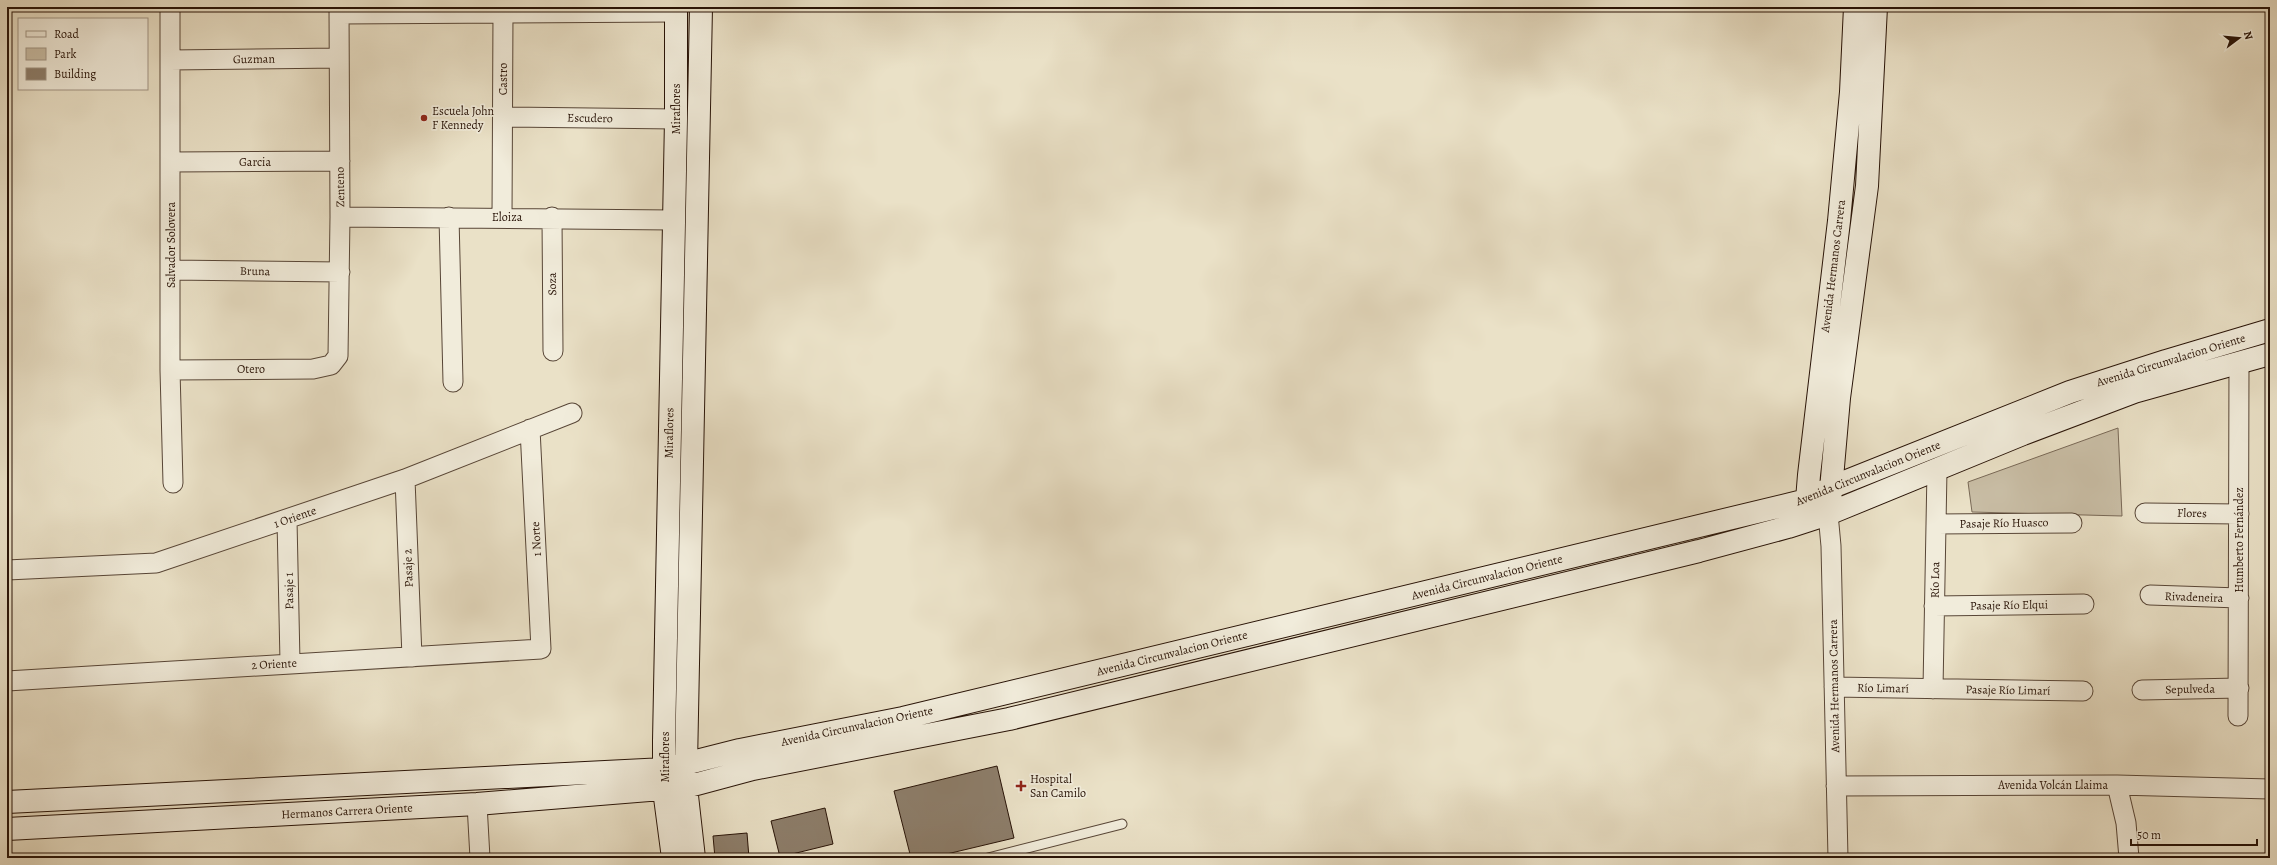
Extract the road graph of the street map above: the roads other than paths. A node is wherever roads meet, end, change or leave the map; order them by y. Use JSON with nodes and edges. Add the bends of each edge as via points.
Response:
{"nodes":[{"id":1,"x":170,"y":7,"type":"edge"},
{"id":2,"x":701,"y":7,"type":"edge"},
{"id":3,"x":1855,"y":7,"type":"edge"},
{"id":4,"x":1876,"y":7,"type":"edge"},
{"id":5,"x":339,"y":10,"type":"edge"},
{"id":6,"x":450,"y":10,"type":"edge"},
{"id":7,"x":559,"y":10,"type":"edge"},
{"id":8,"x":676,"y":10,"type":"edge"},
{"id":9,"x":503,"y":13,"type":"junction"},
{"id":10,"x":339,"y":58,"type":"junction"},
{"id":11,"x":170,"y":60,"type":"junction"},
{"id":12,"x":504,"y":116,"type":"junction"},
{"id":13,"x":676,"y":119,"type":"junction"},
{"id":14,"x":340,"y":161,"type":"junction"},
{"id":15,"x":171,"y":162,"type":"junction"},
{"id":16,"x":340,"y":217,"type":"junction"},
{"id":17,"x":449,"y":217,"type":"junction"},
{"id":18,"x":502,"y":217,"type":"junction"},
{"id":19,"x":552,"y":217,"type":"junction"},
{"id":20,"x":673,"y":220,"type":"junction"},
{"id":21,"x":170,"y":270,"type":"junction"},
{"id":22,"x":340,"y":272,"type":"junction"},
{"id":23,"x":2270,"y":330,"type":"edge"},
{"id":24,"x":553,"y":351,"type":"dead end"},
{"id":25,"x":2270,"y":354,"type":"edge"},
{"id":26,"x":2239,"y":363,"type":"junction"},
{"id":27,"x":331,"y":364,"type":"joint"},
{"id":28,"x":170,"y":370,"type":"junction"},
{"id":29,"x":453,"y":382,"type":"dead end"},
{"id":30,"x":572,"y":413,"type":"dead end"},
{"id":31,"x":530,"y":429,"type":"junction"},
{"id":32,"x":1937,"y":470,"type":"junction"},
{"id":33,"x":405,"y":479,"type":"junction"},
{"id":34,"x":173,"y":483,"type":"dead end"},
{"id":35,"x":1832,"y":487,"type":"junction"},
{"id":36,"x":1808,"y":500,"type":"junction"},
{"id":37,"x":2145,"y":513,"type":"dead end"},
{"id":38,"x":1828,"y":514,"type":"junction"},
{"id":39,"x":2239,"y":514,"type":"junction"},
{"id":40,"x":287,"y":520,"type":"junction"},
{"id":41,"x":2072,"y":523,"type":"dead end"},
{"id":42,"x":1936,"y":524,"type":"junction"},
{"id":43,"x":7,"y":570,"type":"edge"},
{"id":44,"x":2150,"y":596,"type":"dead end"},
{"id":45,"x":2239,"y":598,"type":"junction"},
{"id":46,"x":2084,"y":604,"type":"dead end"},
{"id":47,"x":1934,"y":606,"type":"junction"},
{"id":48,"x":541,"y":649,"type":"joint"},
{"id":49,"x":412,"y":656,"type":"junction"},
{"id":50,"x":290,"y":662,"type":"junction"},
{"id":51,"x":7,"y":680,"type":"edge"},
{"id":52,"x":1834,"y":687,"type":"junction"},
{"id":53,"x":2238,"y":688,"type":"junction"},
{"id":54,"x":1932,"y":689,"type":"junction"},
{"id":55,"x":2142,"y":690,"type":"dead end"},
{"id":56,"x":2083,"y":691,"type":"dead end"},
{"id":57,"x":2238,"y":716,"type":"dead end"},
{"id":58,"x":686,"y":765,"type":"junction"},
{"id":59,"x":665,"y":780,"type":"junction"},
{"id":60,"x":2117,"y":785,"type":"junction"},
{"id":61,"x":1836,"y":786,"type":"junction"},
{"id":62,"x":686,"y":787,"type":"junction"},
{"id":63,"x":2270,"y":789,"type":"edge"},
{"id":64,"x":7,"y":802,"type":"edge"},
{"id":65,"x":477,"y":804,"type":"junction"},
{"id":66,"x":1122,"y":824,"type":"dead end"},
{"id":67,"x":7,"y":829,"type":"edge"},
{"id":68,"x":480,"y":858,"type":"edge"},
{"id":69,"x":673,"y":858,"type":"edge"},
{"id":70,"x":694,"y":858,"type":"edge"},
{"id":71,"x":988,"y":858,"type":"edge"},
{"id":72,"x":1838,"y":858,"type":"edge"},
{"id":73,"x":2129,"y":858,"type":"edge"}],
"edges":[{"from":1,"to":11,"type":"street","name":"Salvador Solovera"},
{"from":2,"to":58,"type":"street","name":"Miraflores"},
{"from":3,"to":36,"type":"street","name":"Avenida Hermanos Carrera","via":[[1851,92]]},
{"from":4,"to":35,"type":"street","name":"Avenida Hermanos Carrera","via":[[1867,186],[1839,398]]},
{"from":5,"to":6,"type":"street"},
{"from":5,"to":10,"type":"street","name":"Zenteno"},
{"from":6,"to":9,"type":"street"},
{"from":7,"to":8,"type":"street"},
{"from":7,"to":9,"type":"street"},
{"from":8,"to":13,"type":"street","name":"Miraflores"},
{"from":9,"to":12,"type":"street","name":"Castro"},
{"from":10,"to":11,"type":"street","name":"Guzman"},
{"from":10,"to":14,"type":"street","name":"Zenteno"},
{"from":11,"to":15,"type":"street","name":"Salvador Solovera"},
{"from":12,"to":13,"type":"street","name":"Escudero"},
{"from":12,"to":18,"type":"street","name":"Castro"},
{"from":13,"to":20,"type":"street","name":"Miraflores"},
{"from":14,"to":15,"type":"street","name":"Garcia"},
{"from":14,"to":16,"type":"street","name":"Zenteno"},
{"from":15,"to":21,"type":"street","name":"Salvador Solovera"},
{"from":16,"to":17,"type":"street","name":"Eloiza"},
{"from":16,"to":22,"type":"street","name":"Zenteno"},
{"from":17,"to":18,"type":"street","name":"Eloiza"},
{"from":17,"to":29,"type":"street"},
{"from":18,"to":19,"type":"street","name":"Eloiza"},
{"from":19,"to":20,"type":"street","name":"Eloiza"},
{"from":19,"to":24,"type":"street","name":"Soza"},
{"from":20,"to":59,"type":"street","name":"Miraflores"},
{"from":21,"to":22,"type":"street","name":"Bruna"},
{"from":21,"to":28,"type":"street","name":"Salvador Solovera"},
{"from":22,"to":27,"type":"street","name":"Zenteno","via":[[338,353]]},
{"from":23,"to":35,"type":"street","name":"Avenida Circunvalacion Oriente","via":[[2070,392]]},
{"from":25,"to":26,"type":"street","name":"Avenida Circunvalacion Oriente"},
{"from":26,"to":32,"type":"street","name":"Avenida Circunvalacion Oriente","via":[[2134,392]]},
{"from":26,"to":39,"type":"street","name":"Humberto Fernández"},
{"from":27,"to":28,"type":"street","name":"Otero","via":[[313,369]]},
{"from":28,"to":34,"type":"street","name":"Salvador Solovera"},
{"from":30,"to":31,"type":"street","name":"1 Oriente"},
{"from":31,"to":33,"type":"street","name":"1 Oriente"},
{"from":31,"to":48,"type":"street","name":"1 Norte"},
{"from":32,"to":38,"type":"street","name":"Avenida Circunvalacion Oriente"},
{"from":32,"to":42,"type":"street","name":"Río Loa"},
{"from":33,"to":40,"type":"street","name":"1 Oriente"},
{"from":33,"to":49,"type":"street","name":"Pasaje 2"},
{"from":35,"to":36,"type":"street","name":"Avenida Circunvalacion Oriente"},
{"from":35,"to":38,"type":"street","name":"Avenida Hermanos Carrera"},
{"from":36,"to":38,"type":"street"},
{"from":36,"to":58,"type":"street","name":"Avenida Circunvalacion Oriente","via":[[904,718],[740,750]]},
{"from":37,"to":39,"type":"street","name":"Flores"},
{"from":38,"to":52,"type":"street","name":"Avenida Hermanos Carrera"},
{"from":38,"to":62,"type":"street","name":"Avenida Circunvalacion Oriente","via":[[1699,551],[1136,689],[1002,720],[753,769]]},
{"from":39,"to":45,"type":"street","name":"Humberto Fernández"},
{"from":40,"to":43,"type":"street","name":"1 Oriente","via":[[156,563]]},
{"from":40,"to":50,"type":"street","name":"Pasaje 1"},
{"from":41,"to":42,"type":"street","name":"Pasaje Río Huasco"},
{"from":42,"to":47,"type":"street","name":"Río Loa"},
{"from":44,"to":45,"type":"street","name":"Rivadeneira"},
{"from":45,"to":53,"type":"street","name":"Humberto Fernández"},
{"from":46,"to":47,"type":"street","name":"Pasaje Río Elqui"},
{"from":47,"to":54,"type":"street","name":"Río Loa"},
{"from":48,"to":49,"type":"street","name":"2 Oriente"},
{"from":49,"to":50,"type":"street","name":"2 Oriente"},
{"from":50,"to":51,"type":"street","name":"2 Oriente"},
{"from":52,"to":54,"type":"street","name":"Río Limarí"},
{"from":52,"to":61,"type":"street","name":"Avenida Hermanos Carrera"},
{"from":53,"to":55,"type":"street","name":"Sepulveda"},
{"from":53,"to":57,"type":"street","name":"Humberto Fernández"},
{"from":54,"to":56,"type":"street","name":"Pasaje Río Limarí"},
{"from":58,"to":59,"type":"street","name":"Hermanos Carrera Oriente"},
{"from":58,"to":62,"type":"street","name":"Miraflores"},
{"from":59,"to":62,"type":"street","name":"Hermanos Carrera Oriente"},
{"from":59,"to":64,"type":"street","name":"Hermanos Carrera Oriente"},
{"from":59,"to":65,"type":"street","name":"Hermanos Carrera Oriente"},
{"from":59,"to":69,"type":"street","name":"Miraflores"},
{"from":60,"to":61,"type":"street","name":"Avenida Volcán Llaima"},
{"from":60,"to":63,"type":"street","name":"Avenida Volcán Llaima"},
{"from":60,"to":73,"type":"street","via":[[2126,823]]},
{"from":61,"to":72,"type":"street","name":"Avenida Hermanos Carrera"},
{"from":62,"to":70,"type":"street","name":"Miraflores"},
{"from":65,"to":67,"type":"street","name":"Hermanos Carrera Oriente"},
{"from":65,"to":68,"type":"street"},
{"from":66,"to":71,"type":"lane"}]}
